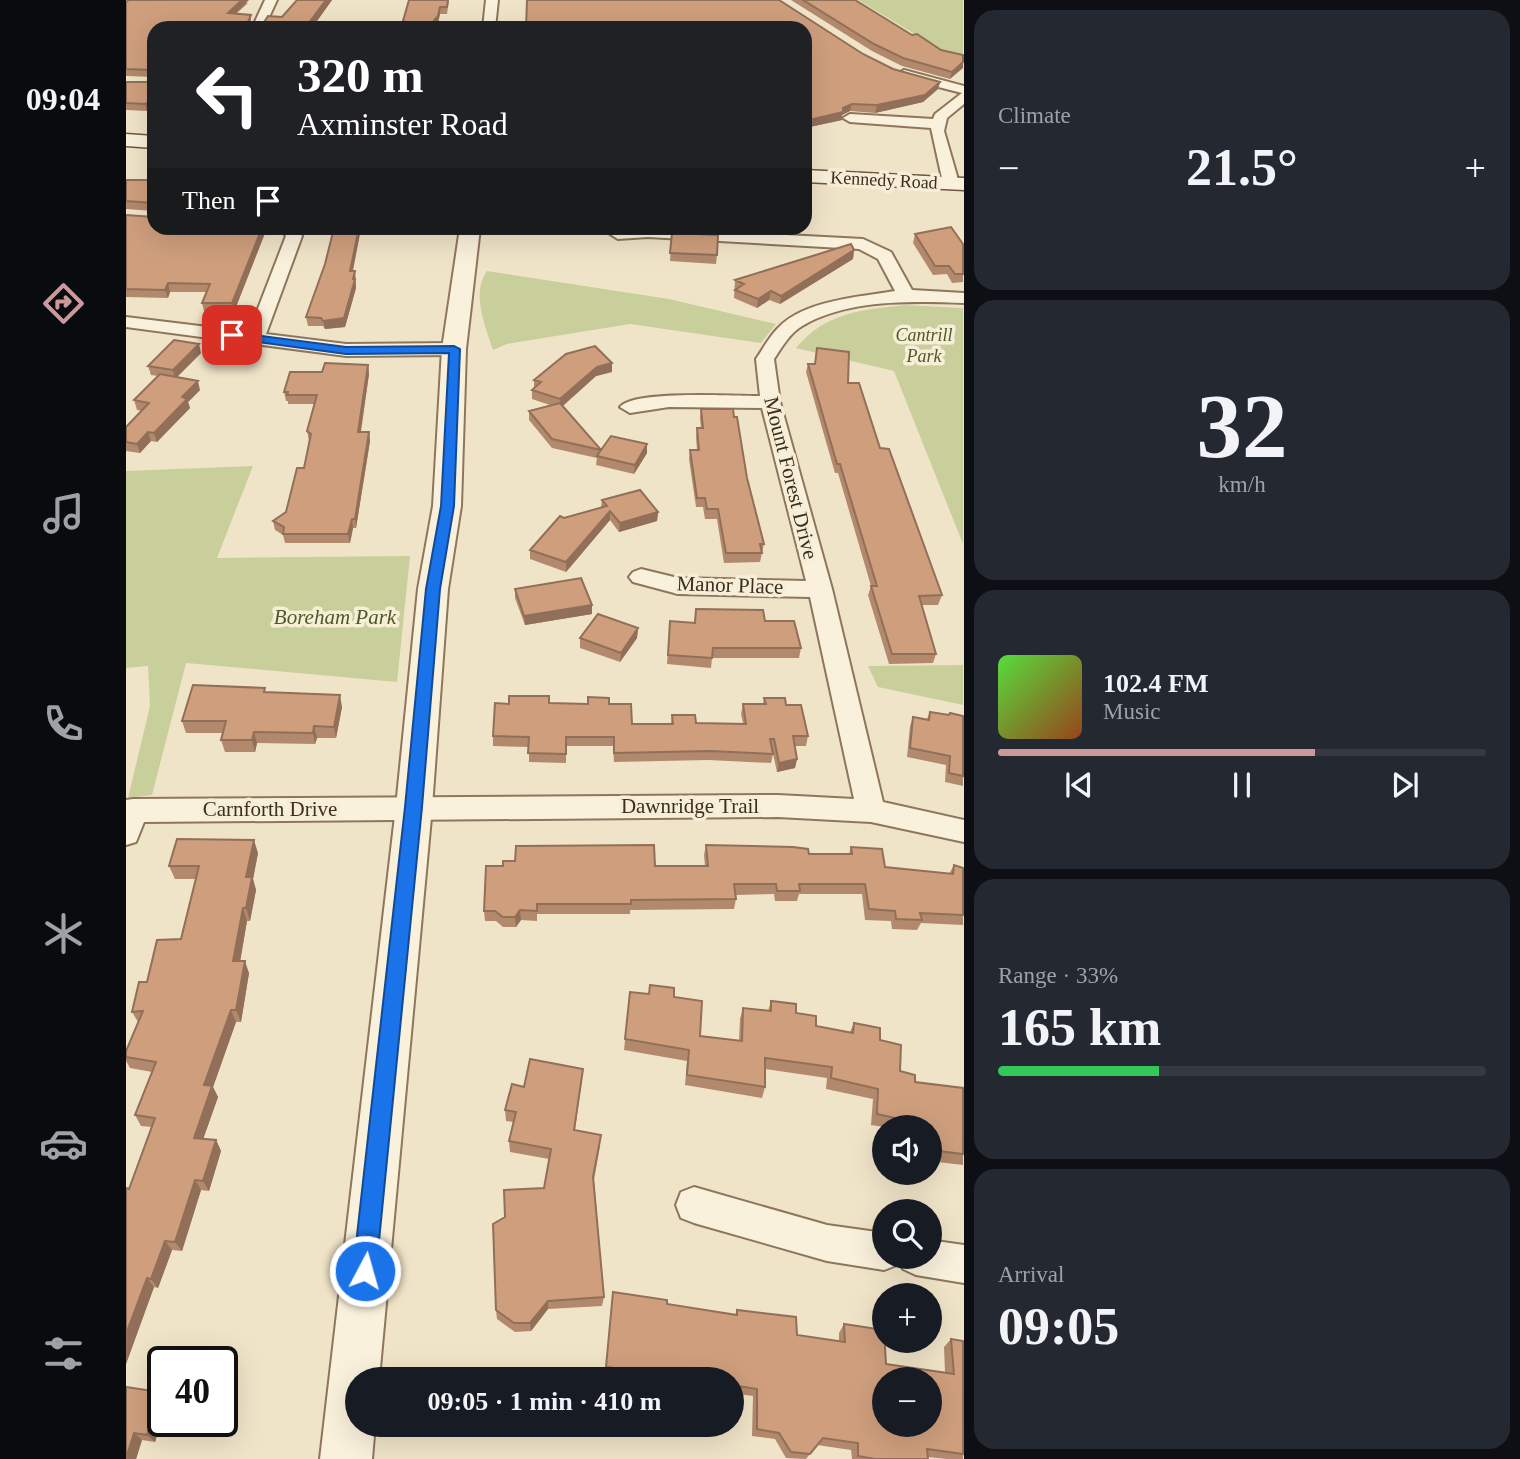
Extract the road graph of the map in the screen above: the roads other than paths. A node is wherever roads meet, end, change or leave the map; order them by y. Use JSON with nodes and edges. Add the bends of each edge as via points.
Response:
{"nodes":[{"id":1,"x":271,"y":0,"type":"edge"},
{"id":2,"x":492,"y":0,"type":"edge"},
{"id":3,"x":261,"y":21,"type":"edge"},
{"id":4,"x":490,"y":21,"type":"edge"},
{"id":5,"x":887,"y":66,"type":"edge"},
{"id":6,"x":964,"y":90,"type":"edge"},
{"id":7,"x":964,"y":97,"type":"edge"},
{"id":8,"x":850,"y":118,"type":"edge"},
{"id":9,"x":938,"y":124,"type":"junction"},
{"id":10,"x":126,"y":140,"type":"edge"},
{"id":11,"x":147,"y":142,"type":"edge"},
{"id":12,"x":812,"y":176,"type":"edge"},
{"id":13,"x":957,"y":184,"type":"edge"},
{"id":14,"x":293,"y":235,"type":"edge"},
{"id":15,"x":469,"y":235,"type":"edge"},
{"id":16,"x":702,"y":235,"type":"edge"},
{"id":17,"x":906,"y":295,"type":"junction"},
{"id":18,"x":964,"y":298,"type":"edge"},
{"id":19,"x":129,"y":328,"type":"edge"},
{"id":20,"x":256,"y":338,"type":"junction"},
{"id":21,"x":454,"y":349,"type":"junction"},
{"id":22,"x":770,"y":402,"type":"junction"},
{"id":23,"x":630,"y":407,"type":"dead end"},
{"id":24,"x":640,"y":577,"type":"dead end"},
{"id":25,"x":820,"y":589,"type":"junction"},
{"id":26,"x":414,"y":807,"type":"junction"},
{"id":27,"x":871,"y":811,"type":"junction"},
{"id":28,"x":128,"y":818,"type":"edge"},
{"id":29,"x":964,"y":831,"type":"edge"},
{"id":30,"x":694,"y":1205,"type":"dead end"},
{"id":31,"x":872,"y":1250,"type":"edge"},
{"id":32,"x":942,"y":1260,"type":"edge"},
{"id":33,"x":964,"y":1264,"type":"edge"},
{"id":34,"x":346,"y":1459,"type":"edge"}],
"edges":[{"from":1,"to":3,"type":"street"},
{"from":2,"to":4,"type":"street"},
{"from":5,"to":6,"type":"street"},
{"from":7,"to":9,"type":"street"},
{"from":8,"to":9,"type":"street"},
{"from":9,"to":13,"type":"street"},
{"from":10,"to":11,"type":"main road"},
{"from":12,"to":13,"type":"main road","name":"Kennedy Road"},
{"from":14,"to":20,"type":"street"},
{"from":15,"to":21,"type":"street"},
{"from":16,"to":17,"type":"street","via":[[863,244],[885,256]]},
{"from":17,"to":18,"type":"street","name":"Mount Forest Drive"},
{"from":17,"to":22,"type":"street","name":"Mount Forest Drive","via":[[832,307],[783,331],[765,359]]},
{"from":19,"to":20,"type":"street"},
{"from":20,"to":21,"type":"street","via":[[346,350]]},
{"from":21,"to":26,"type":"street","via":[[447,506],[433,589]]},
{"from":22,"to":23,"type":"street","via":[[669,401]]},
{"from":22,"to":25,"type":"street","name":"Mount Forest Drive"},
{"from":24,"to":25,"type":"street","name":"Manor Place","via":[[677,586]]},
{"from":25,"to":27,"type":"street","name":"Mount Forest Drive"},
{"from":26,"to":27,"type":"street","name":"Dawnridge Trail","via":[[778,806]]},
{"from":26,"to":28,"type":"street","name":"Carnforth Drive"},
{"from":26,"to":34,"type":"street"},
{"from":27,"to":29,"type":"street","name":"Dawnridge Trail"},
{"from":30,"to":31,"type":"street","via":[[827,1243]]},
{"from":32,"to":33,"type":"street"}]}
